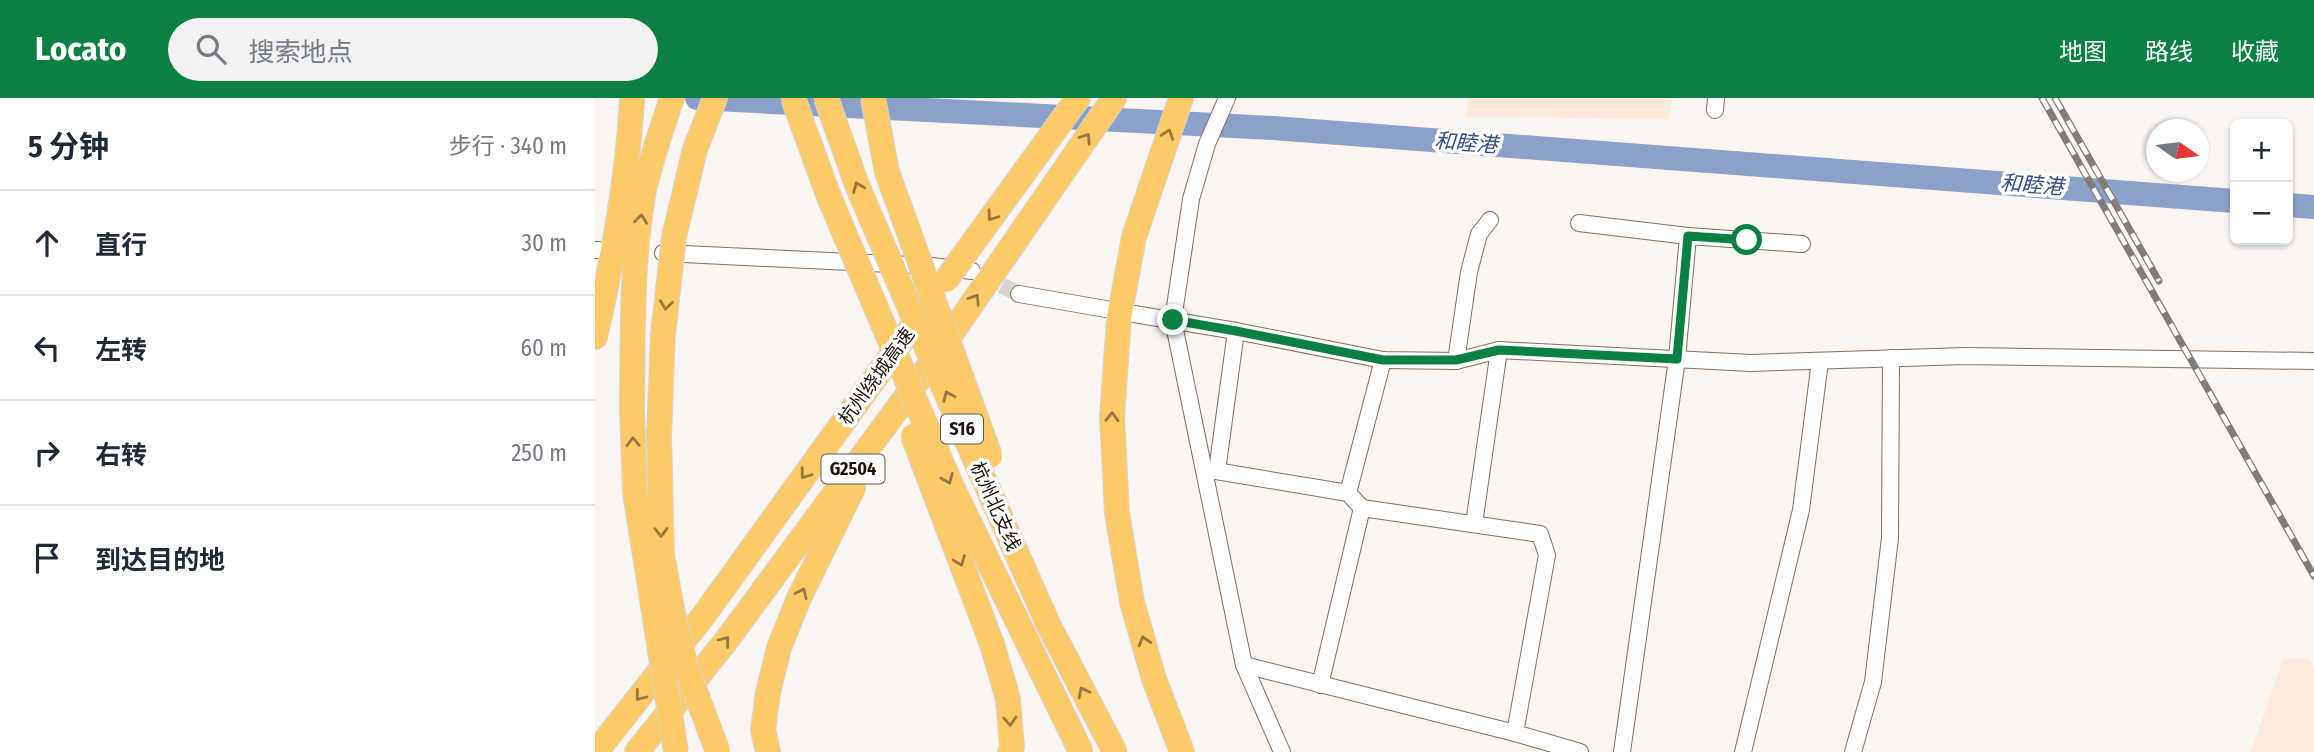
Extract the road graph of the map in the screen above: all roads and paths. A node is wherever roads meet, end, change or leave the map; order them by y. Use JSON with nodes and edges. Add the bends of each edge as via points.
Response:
{"nodes":[{"id":1,"x":632,"y":98,"type":"edge"},
{"id":2,"x":672,"y":98,"type":"edge"},
{"id":3,"x":715,"y":98,"type":"edge"},
{"id":4,"x":793,"y":98,"type":"edge"},
{"id":5,"x":826,"y":98,"type":"edge"},
{"id":6,"x":873,"y":98,"type":"edge"},
{"id":7,"x":1078,"y":98,"type":"edge"},
{"id":8,"x":1114,"y":98,"type":"edge"},
{"id":9,"x":1181,"y":98,"type":"edge"},
{"id":10,"x":1227,"y":98,"type":"edge"},
{"id":11,"x":829,"y":197,"type":"junction"},
{"id":12,"x":1489,"y":220,"type":"dead end"},
{"id":13,"x":1579,"y":223,"type":"dead end"},
{"id":14,"x":1688,"y":236,"type":"junction"},
{"id":15,"x":1802,"y":244,"type":"dead end"},
{"id":16,"x":667,"y":245,"type":"junction"},
{"id":17,"x":967,"y":265,"type":"junction"},
{"id":18,"x":1019,"y":294,"type":"tunnel mouth"},
{"id":19,"x":1106,"y":309,"type":"dead end"},
{"id":20,"x":1134,"y":314,"type":"dead end"},
{"id":21,"x":1173,"y":320,"type":"junction"},
{"id":22,"x":1236,"y":331,"type":"junction"},
{"id":23,"x":595,"y":338,"type":"edge"},
{"id":24,"x":1499,"y":350,"type":"junction"},
{"id":25,"x":1891,"y":358,"type":"junction"},
{"id":26,"x":1677,"y":359,"type":"junction"},
{"id":27,"x":1383,"y":360,"type":"junction"},
{"id":28,"x":1456,"y":360,"type":"junction"},
{"id":29,"x":1820,"y":360,"type":"junction"},
{"id":30,"x":2314,"y":361,"type":"edge"},
{"id":31,"x":880,"y":433,"type":"junction"},
{"id":32,"x":1211,"y":470,"type":"junction"},
{"id":33,"x":1348,"y":493,"type":"junction"},
{"id":34,"x":1362,"y":508,"type":"junction"},
{"id":35,"x":1474,"y":524,"type":"junction"},
{"id":36,"x":1049,"y":626,"type":"junction"},
{"id":37,"x":1244,"y":665,"type":"junction"},
{"id":38,"x":1320,"y":685,"type":"junction"},
{"id":39,"x":1515,"y":733,"type":"junction"},
{"id":40,"x":596,"y":752,"type":"edge"},
{"id":41,"x":637,"y":752,"type":"edge"},
{"id":42,"x":676,"y":752,"type":"edge"},
{"id":43,"x":718,"y":752,"type":"edge"},
{"id":44,"x":768,"y":752,"type":"edge"},
{"id":45,"x":1010,"y":752,"type":"edge"},
{"id":46,"x":1081,"y":752,"type":"edge"},
{"id":47,"x":1115,"y":752,"type":"edge"},
{"id":48,"x":1182,"y":752,"type":"edge"},
{"id":49,"x":1282,"y":752,"type":"edge"},
{"id":50,"x":1580,"y":752,"type":"edge"},
{"id":51,"x":1622,"y":752,"type":"edge"},
{"id":52,"x":1743,"y":752,"type":"edge"},
{"id":53,"x":1853,"y":752,"type":"edge"}],
"edges":[{"from":1,"to":23,"type":"highway","via":[[619,219]]},
{"from":42,"to":2,"type":"highway","one_way":true,"bridge":true,"via":[[635,492],[632,409],[634,280],[644,191]]},
{"from":3,"to":16,"type":"highway"},
{"from":4,"to":11,"type":"highway","name":"杭州北支线","number":"S16","bridge":true},
{"from":36,"to":5,"type":"highway","name":"杭州北支线","number":"S16","one_way":true,"bridge":true,"via":[[857,185]]},
{"from":6,"to":36,"type":"highway","bridge":true,"via":[[887,172]]},
{"from":7,"to":17,"type":"highway","name":"杭州绕城高速","number":"G2504","one_way":true,"via":[[1022,175]]},
{"from":31,"to":8,"type":"highway","name":"杭州绕城高速","number":"G2504","one_way":true},
{"from":48,"to":9,"type":"highway","one_way":true,"via":[[1132,602],[1117,513],[1112,417],[1119,318],[1134,237]]},
{"from":10,"to":21,"type":"street","via":[[1191,199]]},
{"from":11,"to":45,"type":"highway","one_way":true,"bridge":true,"via":[[992,643],[1008,699]]},
{"from":11,"to":46,"type":"highway","name":"杭州北支线","number":"S16","one_way":true,"bridge":true,"via":[[952,487]]},
{"from":12,"to":28,"type":"street","via":[[1479,234],[1469,272]]},
{"from":13,"to":14,"type":"street"},
{"from":14,"to":15,"type":"street"},
{"from":14,"to":26,"type":"street"},
{"from":16,"to":17,"type":"street"},
{"from":16,"to":43,"type":"highway","one_way":true,"bridge":true,"via":[[659,436],[662,555],[686,667]]},
{"from":17,"to":40,"type":"highway","name":"杭州绕城高速","number":"G2504","one_way":true,"bridge":true,"via":[[946,280],[704,615]]},
{"from":18,"to":19,"type":"street"},
{"from":20,"to":21,"type":"street"},
{"from":21,"to":22,"type":"street"},
{"from":21,"to":32,"type":"street"},
{"from":22,"to":27,"type":"street"},
{"from":22,"to":32,"type":"street"},
{"from":24,"to":26,"type":"street"},
{"from":24,"to":28,"type":"street"},
{"from":24,"to":35,"type":"street"},
{"from":25,"to":29,"type":"street"},
{"from":25,"to":30,"type":"street"},
{"from":25,"to":53,"type":"street","via":[[1890,538],[1873,682]]},
{"from":26,"to":29,"type":"street"},
{"from":26,"to":51,"type":"street"},
{"from":27,"to":28,"type":"street"},
{"from":27,"to":33,"type":"street"},
{"from":29,"to":52,"type":"street","via":[[1801,510]]},
{"from":41,"to":31,"type":"highway","name":"杭州绕城高速","number":"G2504","one_way":true,"via":[[726,641]]},
{"from":44,"to":31,"type":"highway","one_way":true,"via":[[763,730],[779,648]]},
{"from":32,"to":33,"type":"street"},
{"from":32,"to":37,"type":"street"},
{"from":33,"to":34,"type":"street"},
{"from":34,"to":35,"type":"street"},
{"from":34,"to":38,"type":"street"},
{"from":35,"to":39,"type":"street","via":[[1540,534],[1547,555]]},
{"from":47,"to":36,"type":"highway","name":"杭州北支线","number":"S16","one_way":true,"bridge":true},
{"from":37,"to":38,"type":"street"},
{"from":37,"to":49,"type":"street"},
{"from":38,"to":39,"type":"street"},
{"from":39,"to":50,"type":"street"}]}
